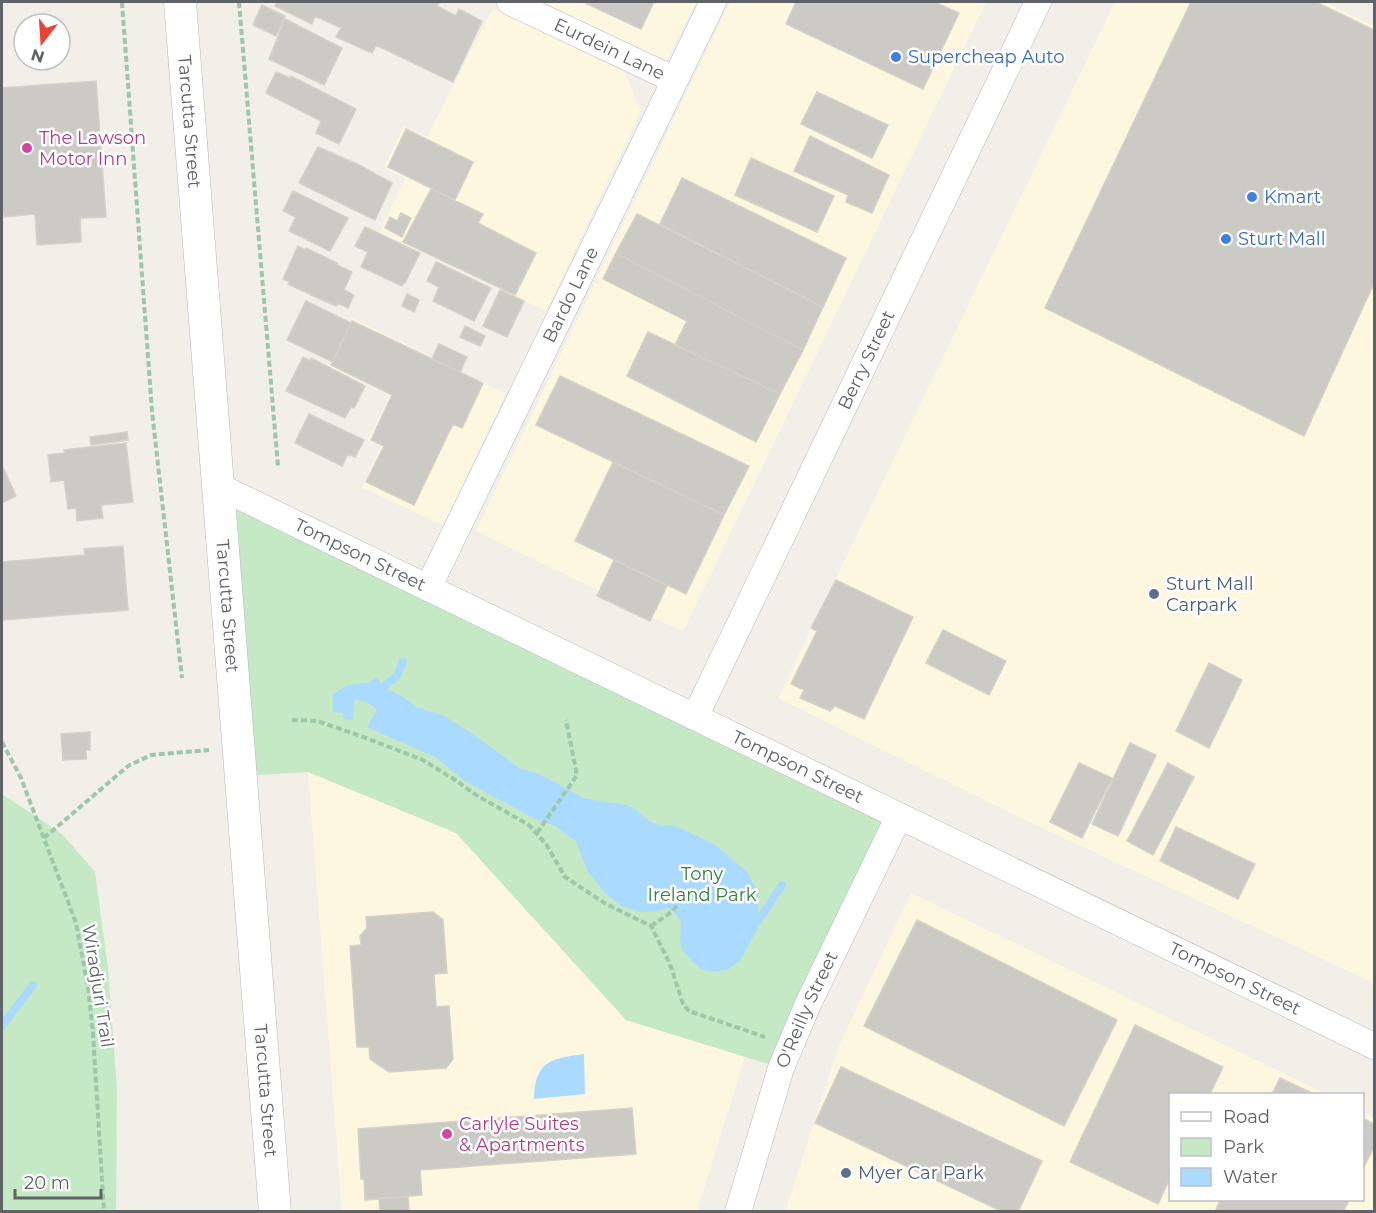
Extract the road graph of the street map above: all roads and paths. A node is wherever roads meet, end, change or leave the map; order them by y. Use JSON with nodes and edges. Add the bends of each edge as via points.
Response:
{"nodes":[{"id":1,"x":123,"y":2,"type":"edge"},
{"id":2,"x":180,"y":2,"type":"edge"},
{"id":3,"x":239,"y":2,"type":"edge"},
{"id":4,"x":510,"y":2,"type":"edge"},
{"id":5,"x":713,"y":2,"type":"edge"},
{"id":6,"x":1038,"y":2,"type":"edge"},
{"id":7,"x":675,"y":80,"type":"junction"},
{"id":8,"x":278,"y":467,"type":"dead end"},
{"id":9,"x":218,"y":486,"type":"junction"},
{"id":10,"x":428,"y":588,"type":"junction"},
{"id":11,"x":182,"y":678,"type":"dead end"},
{"id":12,"x":695,"y":717,"type":"junction"},
{"id":13,"x":292,"y":720,"type":"dead end"},
{"id":14,"x":566,"y":720,"type":"dead end"},
{"id":15,"x":2,"y":742,"type":"edge"},
{"id":16,"x":188,"y":751,"type":"dead end"},
{"id":17,"x":899,"y":816,"type":"junction"},
{"id":18,"x":537,"y":833,"type":"junction"},
{"id":19,"x":44,"y":838,"type":"junction"},
{"id":20,"x":685,"y":892,"type":"dead end"},
{"id":21,"x":651,"y":926,"type":"junction"},
{"id":22,"x":790,"y":1046,"type":"junction"},
{"id":23,"x":1374,"y":1046,"type":"edge"},
{"id":24,"x":104,"y":1212,"type":"edge"},
{"id":25,"x":275,"y":1212,"type":"edge"},
{"id":26,"x":738,"y":1212,"type":"edge"}],
"edges":[{"from":1,"to":11,"type":"path","via":[[152,411]]},
{"from":2,"to":9,"type":"street","name":"Tarcutta Street"},
{"from":3,"to":8,"type":"path"},
{"from":4,"to":7,"type":"street","name":"Eurdein Lane"},
{"from":5,"to":7,"type":"street","name":"Bardo Lane"},
{"from":6,"to":12,"type":"street","name":"Berry Street"},
{"from":7,"to":10,"type":"street","name":"Bardo Lane"},
{"from":9,"to":10,"type":"street","name":"Tompson Street"},
{"from":9,"to":25,"type":"street","name":"Tarcutta Street"},
{"from":10,"to":12,"type":"street","name":"Tompson Street"},
{"from":12,"to":17,"type":"street","name":"Tompson Street"},
{"from":13,"to":18,"type":"path","via":[[317,721],[423,760]]},
{"from":14,"to":18,"type":"path","via":[[577,775]]},
{"from":15,"to":19,"type":"path","name":"Wiradjuri Trail"},
{"from":16,"to":19,"type":"path","via":[[151,755],[128,766]]},
{"from":17,"to":22,"type":"street","name":"O'Reilly Street"},
{"from":17,"to":23,"type":"street","name":"Tompson Street"},
{"from":18,"to":21,"type":"path","via":[[565,878]]},
{"from":19,"to":24,"type":"path","name":"Wiradjuri Trail","via":[[76,923],[88,987]]},
{"from":20,"to":21,"type":"path","via":[[673,911]]},
{"from":21,"to":22,"type":"path","via":[[689,1011]]},
{"from":22,"to":26,"type":"street","name":"O'Reilly Street"}]}
